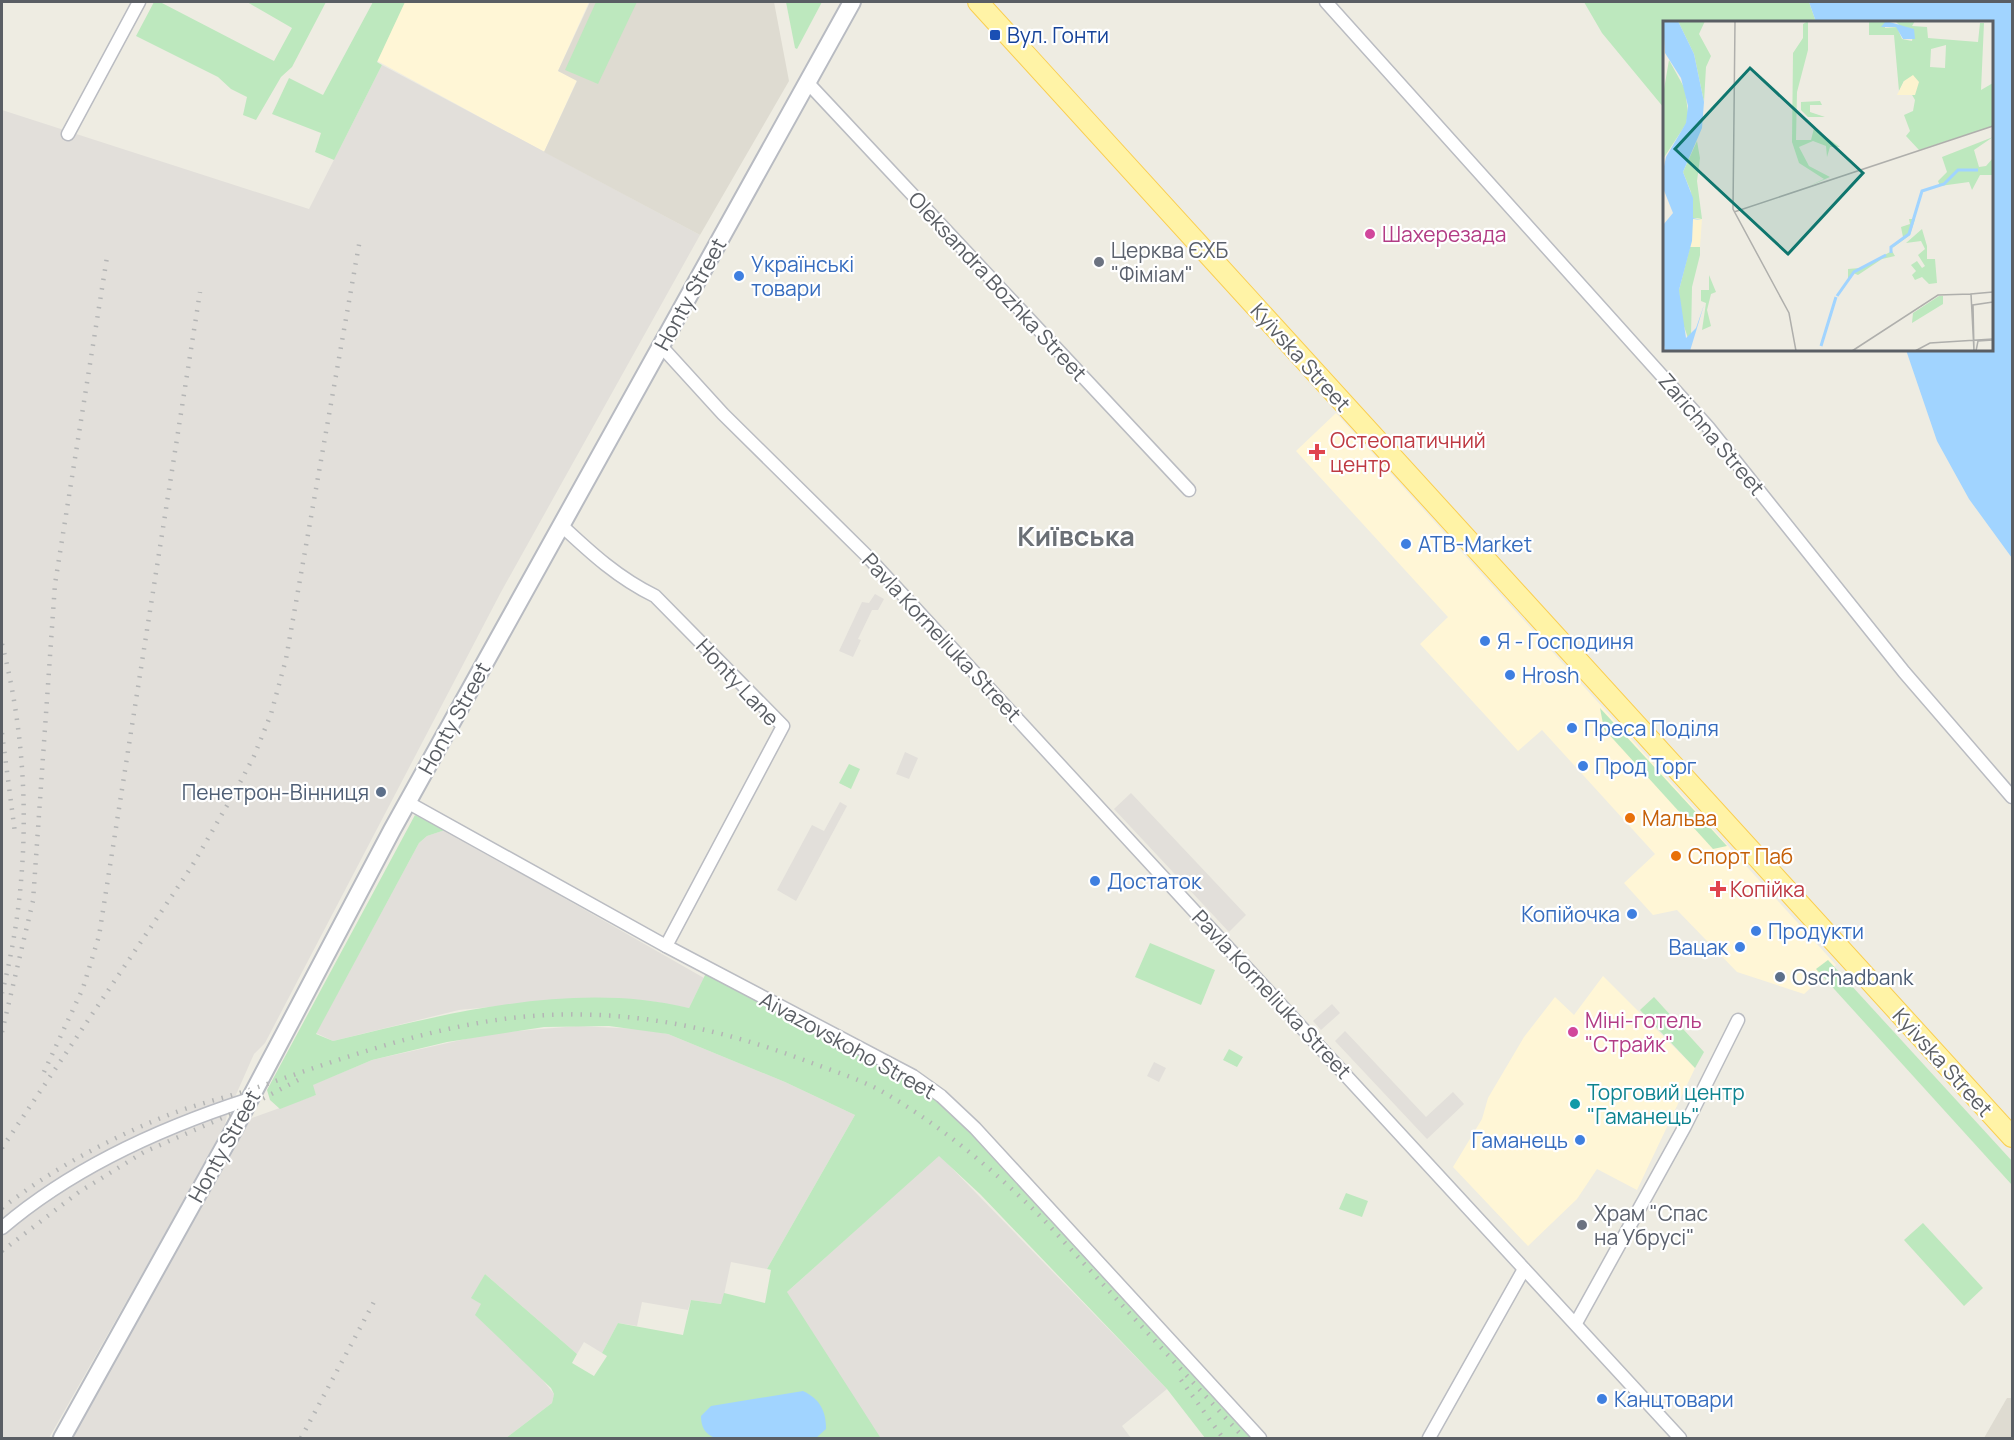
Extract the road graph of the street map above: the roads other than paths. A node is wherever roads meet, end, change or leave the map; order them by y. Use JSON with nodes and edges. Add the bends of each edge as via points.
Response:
{"nodes":[{"id":1,"x":139,"y":2,"type":"edge"},
{"id":2,"x":852,"y":2,"type":"edge"},
{"id":3,"x":978,"y":2,"type":"edge"},
{"id":4,"x":1326,"y":2,"type":"edge"},
{"id":5,"x":807,"y":82,"type":"junction"},
{"id":6,"x":68,"y":134,"type":"dead end"},
{"id":7,"x":661,"y":345,"type":"junction"},
{"id":8,"x":1189,"y":490,"type":"dead end"},
{"id":9,"x":561,"y":525,"type":"junction"},
{"id":10,"x":2013,"y":797,"type":"edge"},
{"id":11,"x":407,"y":802,"type":"junction"},
{"id":12,"x":666,"y":946,"type":"junction"},
{"id":13,"x":1738,"y":1020,"type":"dead end"},
{"id":14,"x":250,"y":1099,"type":"junction"},
{"id":15,"x":2013,"y":1137,"type":"edge"},
{"id":16,"x":2,"y":1228,"type":"edge"},
{"id":17,"x":1524,"y":1269,"type":"junction"},
{"id":18,"x":1576,"y":1323,"type":"junction"},
{"id":19,"x":62,"y":1438,"type":"edge"},
{"id":20,"x":1260,"y":1438,"type":"edge"},
{"id":21,"x":1429,"y":1438,"type":"edge"},
{"id":22,"x":1680,"y":1438,"type":"edge"}],
"edges":[{"from":1,"to":6,"type":"street"},
{"from":2,"to":5,"type":"street","name":"Honty Street"},
{"from":3,"to":15,"type":"main road","name":"Kyivska Street"},
{"from":4,"to":10,"type":"street","name":"Zarichna Street","via":[[1708,427],[1904,672]]},
{"from":5,"to":7,"type":"street","name":"Honty Street"},
{"from":5,"to":8,"type":"street","name":"Oleksandra Bozhka Street"},
{"from":7,"to":9,"type":"street","name":"Honty Street"},
{"from":7,"to":17,"type":"street","name":"Pavla Korneliuka Street","via":[[723,414],[875,564]]},
{"from":9,"to":11,"type":"street","name":"Honty Street"},
{"from":9,"to":12,"type":"street","name":"Honty Lane","via":[[600,562],[655,596],[783,726]]},
{"from":11,"to":12,"type":"street","name":"Aivazovskoho Street"},
{"from":11,"to":14,"type":"street","name":"Honty Street"},
{"from":12,"to":20,"type":"street","name":"Aivazovskoho Street","via":[[913,1076],[941,1096],[975,1128]]},
{"from":13,"to":18,"type":"street"},
{"from":14,"to":16,"type":"street","via":[[142,1141],[34,1200]]},
{"from":14,"to":19,"type":"street","name":"Honty Street"},
{"from":17,"to":18,"type":"street","name":"Pavla Korneliuka Street"},
{"from":17,"to":21,"type":"street"},
{"from":18,"to":22,"type":"street","name":"Pavla Korneliuka Street"}]}
